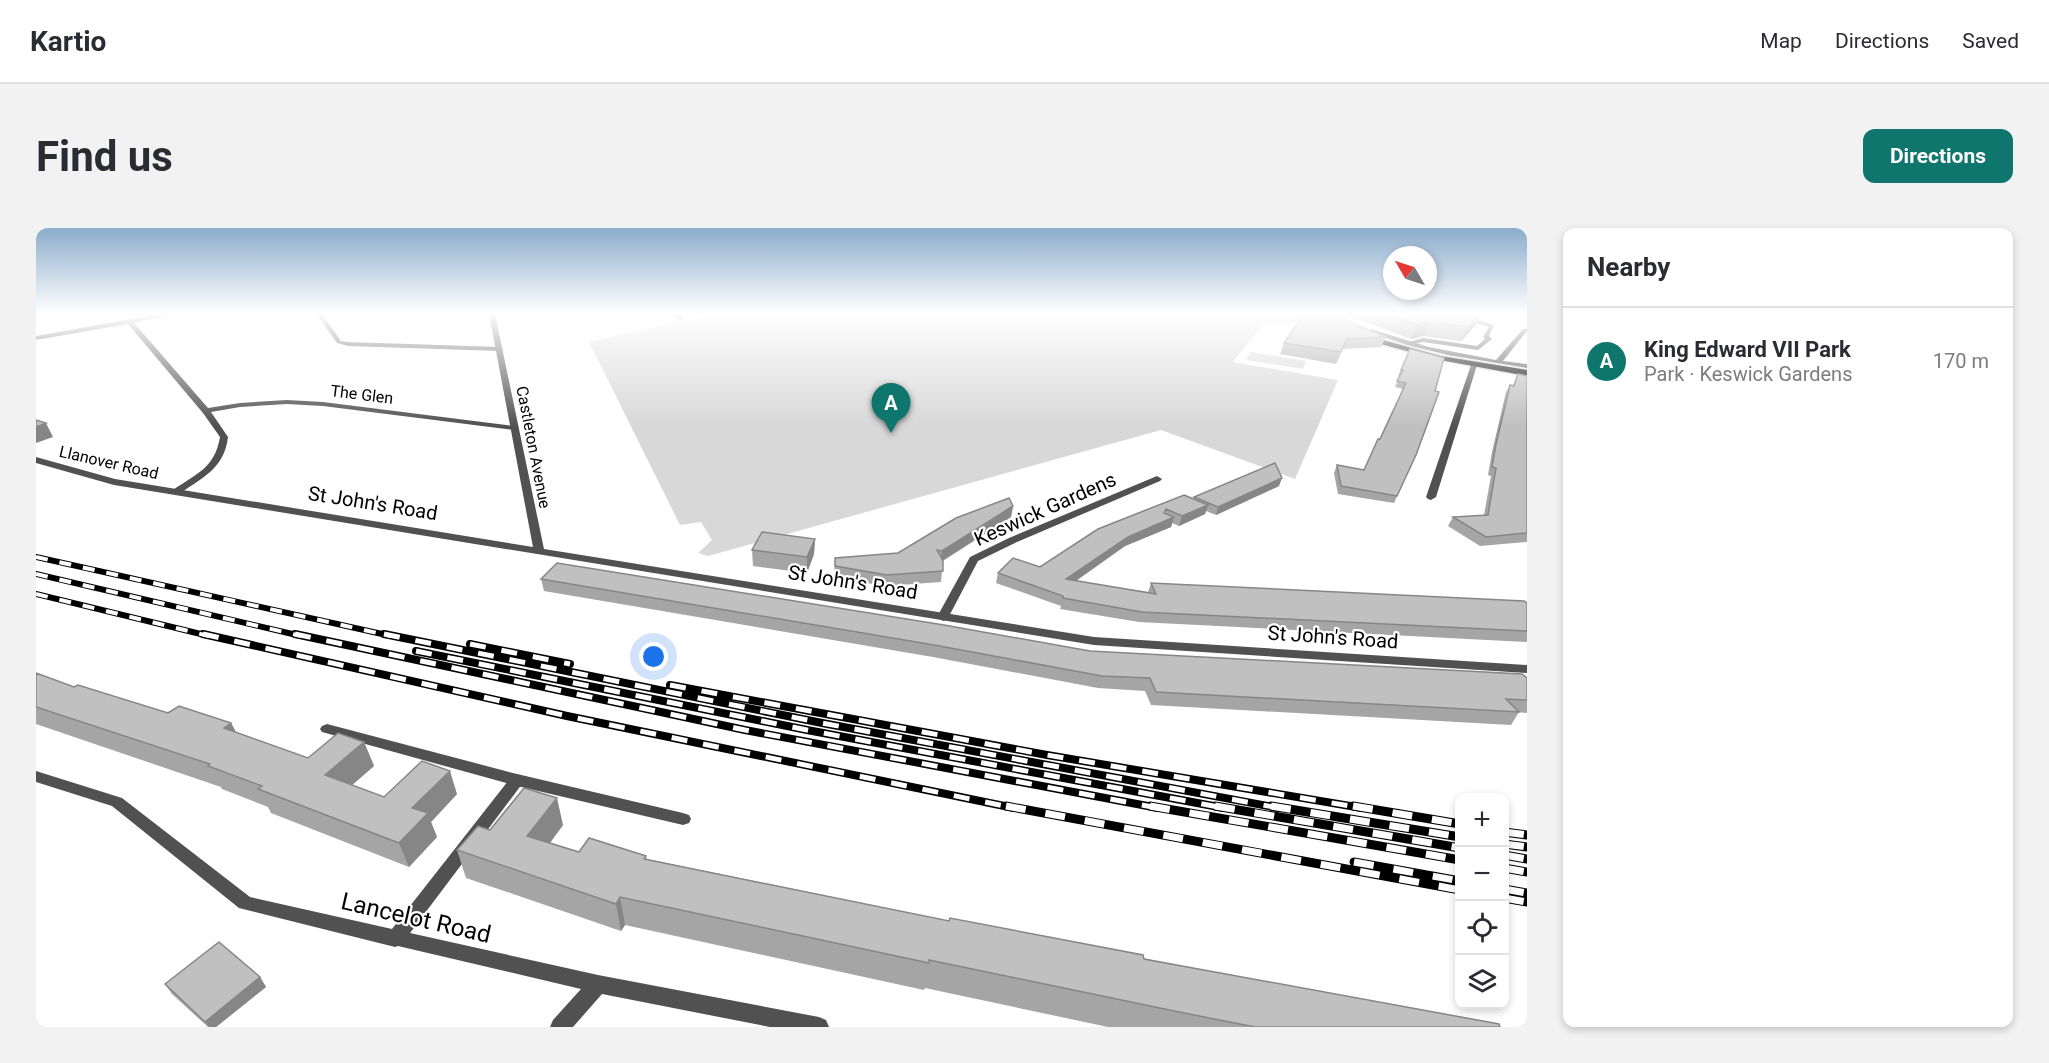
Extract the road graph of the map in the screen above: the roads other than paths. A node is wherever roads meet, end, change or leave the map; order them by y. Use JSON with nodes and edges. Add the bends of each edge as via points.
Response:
{"nodes":[{"id":1,"x":155,"y":351,"type":"edge"},
{"id":2,"x":500,"y":351,"type":"edge"},
{"id":3,"x":1412,"y":351,"type":"edge"},
{"id":4,"x":1447,"y":351,"type":"edge"},
{"id":5,"x":1507,"y":351,"type":"edge"},
{"id":6,"x":1498,"y":362,"type":"junction"},
{"id":7,"x":1474,"y":365,"type":"junction"},
{"id":8,"x":1527,"y":366,"type":"edge"},
{"id":9,"x":1527,"y":373,"type":"edge"},
{"id":10,"x":206,"y":411,"type":"junction"},
{"id":11,"x":514,"y":428,"type":"junction"},
{"id":12,"x":36,"y":460,"type":"edge"},
{"id":13,"x":1157,"y":479,"type":"dead end"},
{"id":14,"x":176,"y":492,"type":"junction"},
{"id":15,"x":1431,"y":497,"type":"dead end"},
{"id":16,"x":539,"y":550,"type":"junction"},
{"id":17,"x":943,"y":617,"type":"junction"},
{"id":18,"x":1527,"y":669,"type":"edge"},
{"id":19,"x":327,"y":729,"type":"dead end"},
{"id":20,"x":36,"y":776,"type":"edge"},
{"id":21,"x":517,"y":780,"type":"junction"},
{"id":22,"x":683,"y":819,"type":"dead end"},
{"id":23,"x":395,"y":939,"type":"junction"},
{"id":24,"x":598,"y":984,"type":"junction"},
{"id":25,"x":560,"y":1027,"type":"edge"},
{"id":26,"x":819,"y":1027,"type":"edge"}],
"edges":[{"from":1,"to":10,"type":"street"},
{"from":2,"to":11,"type":"street","name":"Castleton Avenue"},
{"from":3,"to":7,"type":"main road"},
{"from":4,"to":6,"type":"street"},
{"from":5,"to":6,"type":"street"},
{"from":6,"to":8,"type":"street"},
{"from":7,"to":9,"type":"main road"},
{"from":7,"to":15,"type":"street"},
{"from":10,"to":11,"type":"street","name":"The Glen","via":[[287,402]]},
{"from":10,"to":14,"type":"street","via":[[224,436],[222,451],[213,466]]},
{"from":11,"to":16,"type":"street","name":"Castleton Avenue"},
{"from":12,"to":14,"type":"street","name":"Llanover Road","via":[[114,482]]},
{"from":13,"to":17,"type":"street","name":"Keswick Gardens","via":[[974,559]]},
{"from":14,"to":16,"type":"street","name":"St John's Road"},
{"from":16,"to":17,"type":"street","name":"St John's Road"},
{"from":17,"to":18,"type":"street","name":"St John's Road","via":[[1094,641]]},
{"from":19,"to":21,"type":"street"},
{"from":20,"to":23,"type":"street","name":"Lancelot Road","via":[[117,802],[245,903]]},
{"from":21,"to":22,"type":"street"},
{"from":21,"to":23,"type":"street"},
{"from":23,"to":24,"type":"street","name":"Lancelot Road"},
{"from":24,"to":25,"type":"street"},
{"from":24,"to":26,"type":"street","name":"Lancelot Road"}]}
